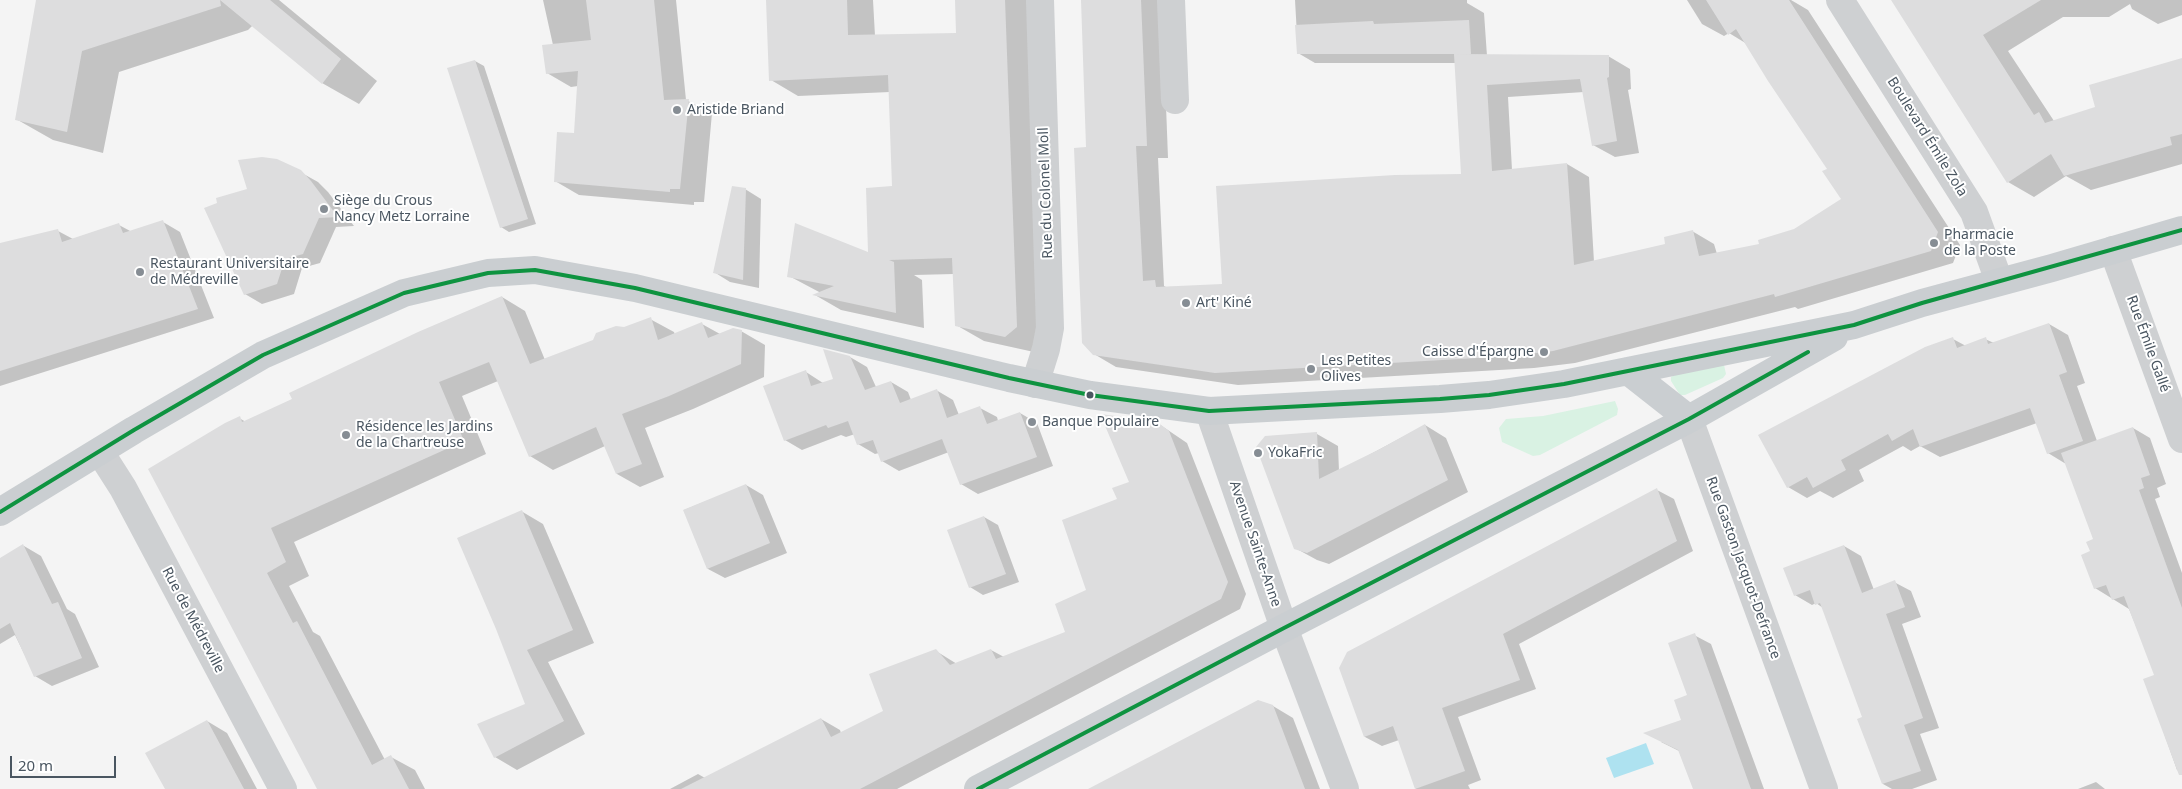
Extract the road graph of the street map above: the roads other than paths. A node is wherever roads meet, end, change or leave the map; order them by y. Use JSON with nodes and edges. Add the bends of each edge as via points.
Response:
{"nodes":[{"id":1,"x":1040,"y":0,"type":"edge"},
{"id":2,"x":1171,"y":0,"type":"edge"},
{"id":3,"x":1840,"y":0,"type":"edge"},
{"id":4,"x":1174,"y":100,"type":"dead end"},
{"id":5,"x":2182,"y":230,"type":"edge"},
{"id":6,"x":2113,"y":250,"type":"junction"},
{"id":7,"x":1999,"y":282,"type":"junction"},
{"id":8,"x":1854,"y":325,"type":"junction"},
{"id":9,"x":1628,"y":371,"type":"junction"},
{"id":10,"x":1034,"y":384,"type":"junction"},
{"id":11,"x":1209,"y":411,"type":"junction"},
{"id":12,"x":1689,"y":419,"type":"junction"},
{"id":13,"x":2182,"y":439,"type":"edge"},
{"id":14,"x":100,"y":452,"type":"junction"},
{"id":15,"x":0,"y":512,"type":"edge"},
{"id":16,"x":1284,"y":628,"type":"junction"},
{"id":17,"x":283,"y":789,"type":"edge"},
{"id":18,"x":978,"y":789,"type":"edge"},
{"id":19,"x":1345,"y":789,"type":"edge"},
{"id":20,"x":1824,"y":789,"type":"edge"}],
"edges":[{"from":1,"to":10,"type":"street","name":"Rue du Colonel Moll","via":[[1050,328]]},
{"from":2,"to":4,"type":"street"},
{"from":3,"to":7,"type":"street","name":"Boulevard Émile Zola","via":[[1974,212]]},
{"from":5,"to":6,"type":"main road"},
{"from":6,"to":7,"type":"main road"},
{"from":6,"to":13,"type":"street","name":"Rue Émile Gallé"},
{"from":7,"to":8,"type":"main road"},
{"from":8,"to":9,"type":"main road"},
{"from":8,"to":12,"type":"main road"},
{"from":9,"to":11,"type":"main road","via":[[1489,395]]},
{"from":9,"to":12,"type":"main road"},
{"from":10,"to":11,"type":"main road"},
{"from":10,"to":14,"type":"main road","via":[[635,288],[534,270],[516,270],[462,278],[404,293],[263,355]]},
{"from":11,"to":16,"type":"street","name":"Avenue Sainte-Anne"},
{"from":12,"to":16,"type":"main road"},
{"from":12,"to":20,"type":"street","name":"Rue Gaston Jacquot-Defrance"},
{"from":14,"to":15,"type":"main road"},
{"from":14,"to":17,"type":"street","name":"Rue de Médreville","via":[[123,488]]},
{"from":16,"to":18,"type":"main road"},
{"from":16,"to":19,"type":"street","name":"Avenue Sainte-Anne"}]}
